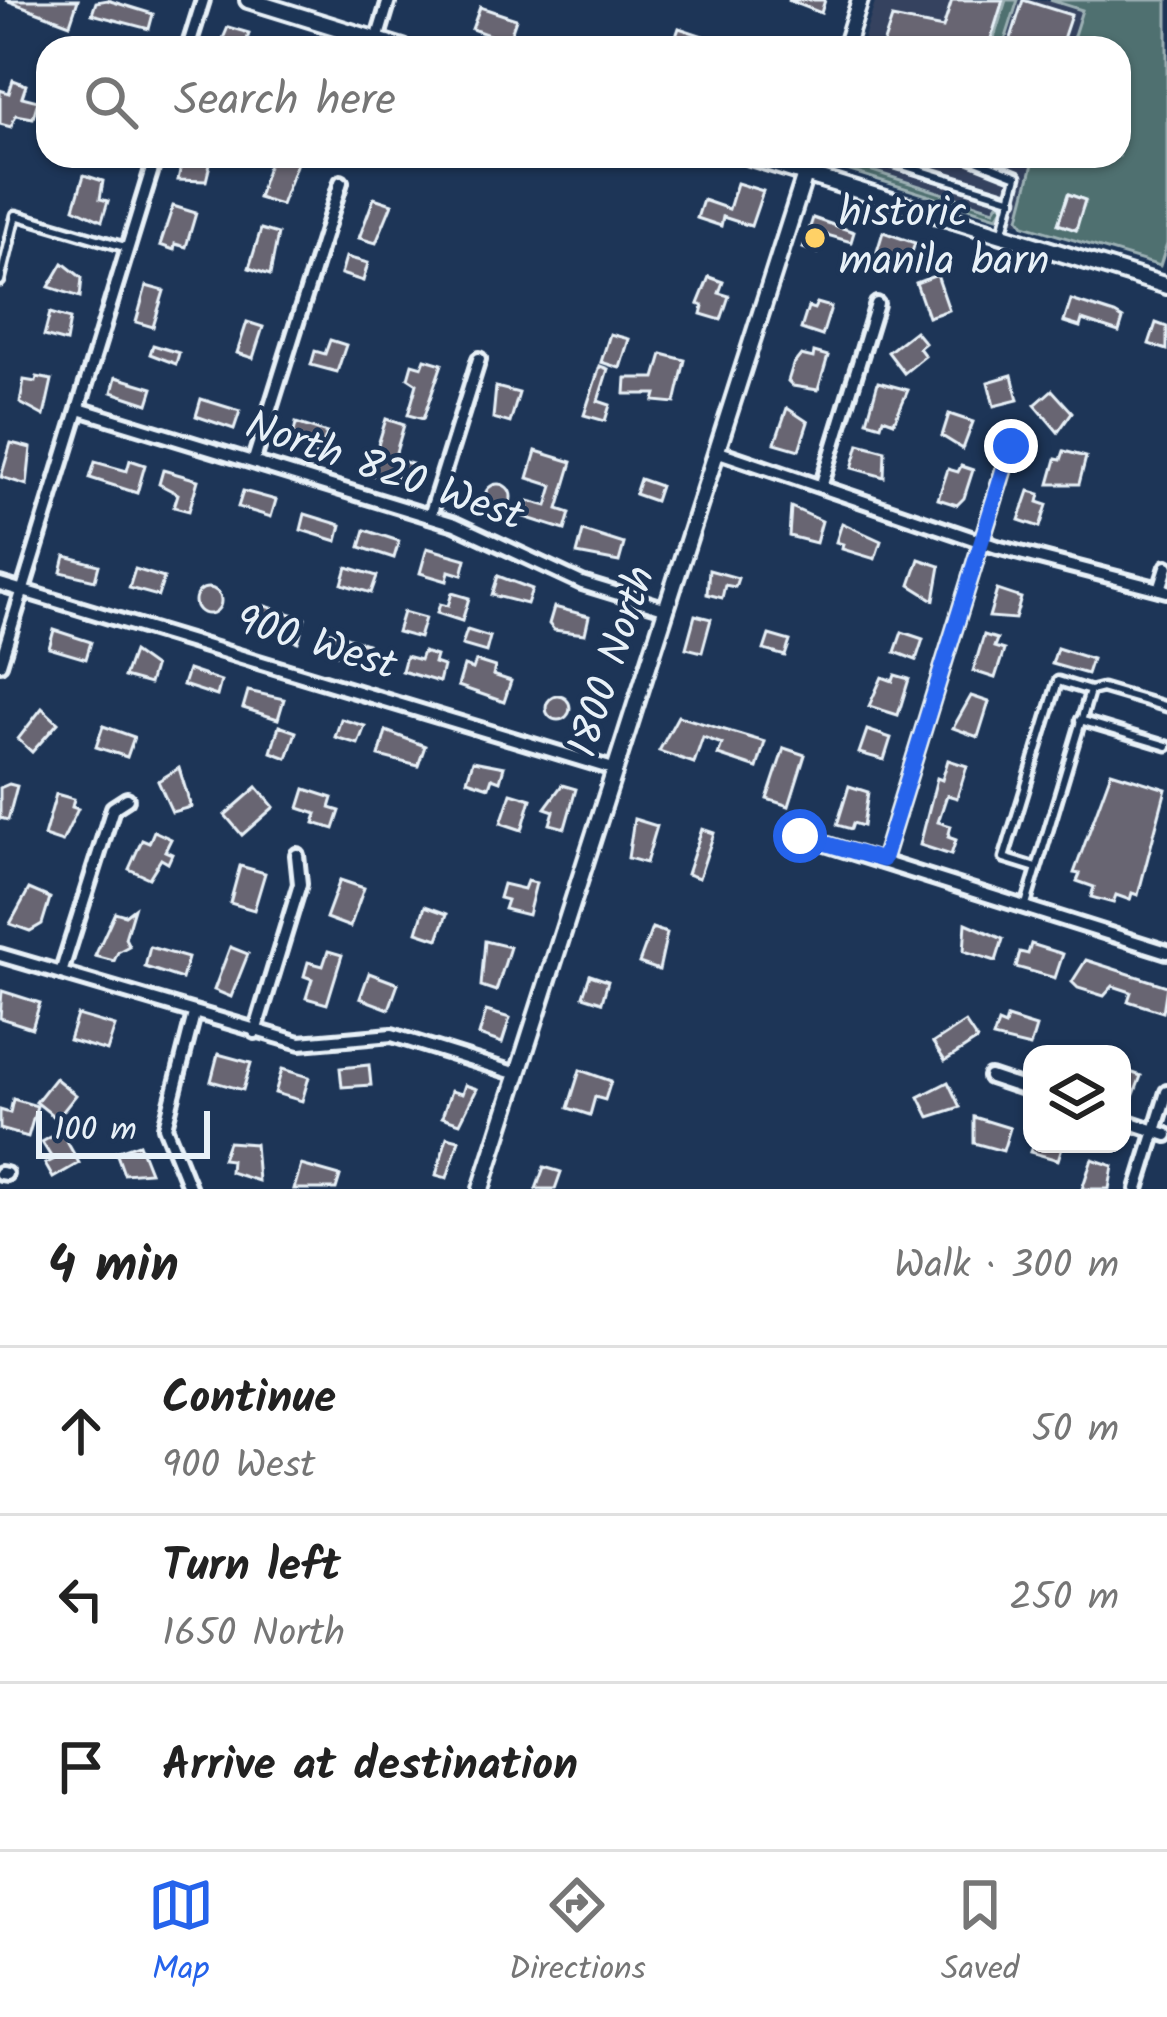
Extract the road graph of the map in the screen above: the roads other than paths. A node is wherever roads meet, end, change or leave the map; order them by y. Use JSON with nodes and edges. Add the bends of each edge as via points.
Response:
{"nodes":[{"id":1,"x":203,"y":0,"type":"edge"},
{"id":2,"x":248,"y":0,"type":"edge"},
{"id":3,"x":389,"y":0,"type":"edge"},
{"id":4,"x":860,"y":0,"type":"edge"},
{"id":5,"x":192,"y":36,"type":"edge"},
{"id":6,"x":363,"y":36,"type":"edge"},
{"id":7,"x":377,"y":36,"type":"edge"},
{"id":8,"x":849,"y":36,"type":"edge"},
{"id":9,"x":152,"y":168,"type":"edge"},
{"id":10,"x":785,"y":168,"type":"edge"},
{"id":11,"x":806,"y":168,"type":"edge"},
{"id":12,"x":912,"y":168,"type":"edge"},
{"id":13,"x":1002,"y":168,"type":"edge"},
{"id":14,"x":804,"y":174,"type":"junction"},
{"id":15,"x":341,"y":182,"type":"dead end"},
{"id":16,"x":1013,"y":199,"type":"junction"},
{"id":17,"x":1002,"y":234,"type":"junction"},
{"id":18,"x":128,"y":248,"type":"junction"},
{"id":19,"x":0,"y":281,"type":"edge"},
{"id":20,"x":1167,"y":286,"type":"edge"},
{"id":21,"x":877,"y":304,"type":"dead end"},
{"id":22,"x":479,"y":359,"type":"dead end"},
{"id":23,"x":80,"y":409,"type":"junction"},
{"id":24,"x":1011,"y":446,"type":"dead end"},
{"id":25,"x":716,"y":452,"type":"junction"},
{"id":26,"x":254,"y":460,"type":"junction"},
{"id":27,"x":822,"y":484,"type":"junction"},
{"id":28,"x":430,"y":516,"type":"junction"},
{"id":29,"x":982,"y":542,"type":"junction"},
{"id":30,"x":1167,"y":567,"type":"edge"},
{"id":31,"x":0,"y":584,"type":"edge"},
{"id":32,"x":23,"y":590,"type":"junction"},
{"id":33,"x":1163,"y":590,"type":"edge"},
{"id":34,"x":664,"y":608,"type":"junction"},
{"id":35,"x":0,"y":664,"type":"edge"},
{"id":36,"x":1090,"y":691,"type":"junction"},
{"id":37,"x":1167,"y":707,"type":"edge"},
{"id":38,"x":1080,"y":720,"type":"junction"},
{"id":39,"x":1167,"y":746,"type":"edge"},
{"id":40,"x":613,"y":769,"type":"junction"},
{"id":41,"x":127,"y":799,"type":"dead end"},
{"id":42,"x":800,"y":836,"type":"dead end"},
{"id":43,"x":298,"y":855,"type":"dead end"},
{"id":44,"x":883,"y":860,"type":"junction"},
{"id":45,"x":1036,"y":868,"type":"junction"},
{"id":46,"x":1024,"y":908,"type":"junction"},
{"id":47,"x":1167,"y":952,"type":"edge"},
{"id":48,"x":0,"y":955,"type":"edge"},
{"id":49,"x":61,"y":974,"type":"junction"},
{"id":50,"x":194,"y":1014,"type":"junction"},
{"id":51,"x":255,"y":1033,"type":"junction"},
{"id":52,"x":517,"y":1074,"type":"junction"},
{"id":53,"x":990,"y":1077,"type":"dead end"},
{"id":54,"x":1023,"y":1088,"type":"edge"},
{"id":55,"x":1167,"y":1092,"type":"edge"},
{"id":56,"x":1131,"y":1123,"type":"edge"},
{"id":57,"x":1161,"y":1133,"type":"edge"},
{"id":58,"x":190,"y":1189,"type":"edge"},
{"id":59,"x":482,"y":1189,"type":"edge"},
{"id":60,"x":1137,"y":1189,"type":"edge"}],
"edges":[{"from":1,"to":5,"type":"street"},
{"from":2,"to":6,"type":"street"},
{"from":3,"to":7,"type":"street"},
{"from":4,"to":8,"type":"street"},
{"from":9,"to":18,"type":"street"},
{"from":10,"to":14,"type":"street"},
{"from":11,"to":14,"type":"street","name":"1800 North"},
{"from":12,"to":16,"type":"lane"},
{"from":13,"to":16,"type":"lane","via":[[1018,182]]},
{"from":14,"to":17,"type":"street"},
{"from":14,"to":25,"type":"street","name":"1800 North"},
{"from":15,"to":26,"type":"street"},
{"from":16,"to":17,"type":"lane"},
{"from":17,"to":20,"type":"street"},
{"from":18,"to":19,"type":"lane","via":[[16,215]]},
{"from":18,"to":23,"type":"street"},
{"from":21,"to":27,"type":"street"},
{"from":22,"to":28,"type":"street"},
{"from":23,"to":26,"type":"street","name":"North 820 West"},
{"from":23,"to":32,"type":"street"},
{"from":24,"to":29,"type":"street"},
{"from":25,"to":27,"type":"street"},
{"from":25,"to":34,"type":"street","name":"1800 North"},
{"from":26,"to":28,"type":"street","name":"North 820 West"},
{"from":27,"to":29,"type":"street"},
{"from":28,"to":34,"type":"street","name":"North 820 West","via":[[582,583]]},
{"from":29,"to":33,"type":"street"},
{"from":29,"to":44,"type":"street"},
{"from":30,"to":33,"type":"street"},
{"from":31,"to":32,"type":"street","name":"900 West"},
{"from":32,"to":35,"type":"street"},
{"from":32,"to":40,"type":"street","name":"900 West"},
{"from":34,"to":40,"type":"street","name":"1800 North"},
{"from":36,"to":37,"type":"lane"},
{"from":36,"to":38,"type":"lane"},
{"from":36,"to":45,"type":"lane","via":[[1058,680],[1004,858]]},
{"from":38,"to":39,"type":"lane"},
{"from":38,"to":45,"type":"lane"},
{"from":40,"to":52,"type":"street","name":"1800 North"},
{"from":41,"to":49,"type":"street","via":[[113,808]]},
{"from":42,"to":44,"type":"street"},
{"from":43,"to":51,"type":"street","via":[[300,884]]},
{"from":44,"to":46,"type":"street"},
{"from":45,"to":46,"type":"lane"},
{"from":46,"to":47,"type":"street"},
{"from":48,"to":49,"type":"street"},
{"from":49,"to":50,"type":"street"},
{"from":50,"to":51,"type":"street"},
{"from":50,"to":58,"type":"street","via":[[165,1127]]},
{"from":51,"to":52,"type":"street","via":[[299,1043],[392,1035]]},
{"from":52,"to":59,"type":"street","name":"1800 North"},
{"from":53,"to":54,"type":"street"},
{"from":55,"to":57,"type":"street"},
{"from":56,"to":57,"type":"street"},
{"from":57,"to":60,"type":"street"}]}
